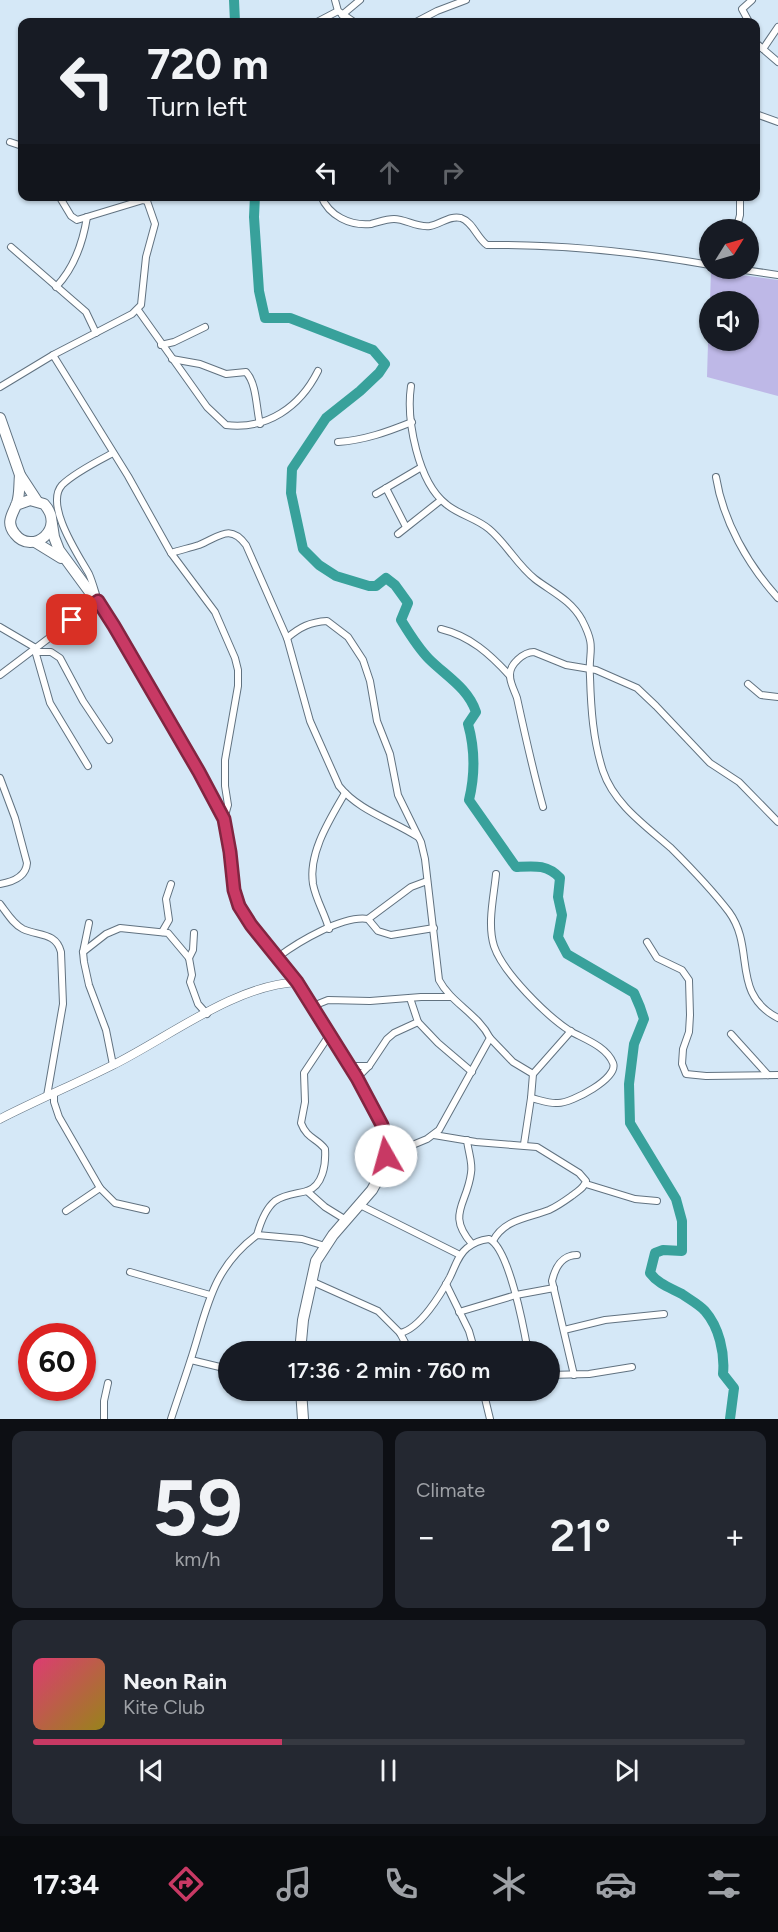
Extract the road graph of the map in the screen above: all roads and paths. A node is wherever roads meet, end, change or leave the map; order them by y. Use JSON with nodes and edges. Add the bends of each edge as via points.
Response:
{"nodes":[{"id":1,"x":335,"y":0,"type":"edge"},
{"id":2,"x":360,"y":0,"type":"edge"},
{"id":3,"x":466,"y":0,"type":"edge"},
{"id":4,"x":753,"y":0,"type":"edge"},
{"id":5,"x":340,"y":13,"type":"junction"},
{"id":6,"x":327,"y":18,"type":"edge"},
{"id":7,"x":348,"y":18,"type":"edge"},
{"id":8,"x":423,"y":18,"type":"edge"},
{"id":9,"x":747,"y":18,"type":"edge"},
{"id":10,"x":778,"y":27,"type":"edge"},
{"id":11,"x":760,"y":47,"type":"edge"},
{"id":12,"x":763,"y":50,"type":"junction"},
{"id":13,"x":778,"y":62,"type":"edge"},
{"id":14,"x":760,"y":115,"type":"edge"},
{"id":15,"x":778,"y":122,"type":"edge"},
{"id":16,"x":10,"y":142,"type":"dead end"},
{"id":17,"x":18,"y":145,"type":"edge"},
{"id":18,"x":62,"y":201,"type":"edge"},
{"id":19,"x":140,"y":201,"type":"edge"},
{"id":20,"x":147,"y":201,"type":"edge"},
{"id":21,"x":324,"y":201,"type":"edge"},
{"id":22,"x":740,"y":201,"type":"edge"},
{"id":23,"x":87,"y":217,"type":"junction"},
{"id":24,"x":739,"y":219,"type":"edge"},
{"id":25,"x":11,"y":247,"type":"dead end"},
{"id":26,"x":699,"y":263,"type":"edge"},
{"id":27,"x":759,"y":273,"type":"edge"},
{"id":28,"x":778,"y":275,"type":"edge"},
{"id":29,"x":56,"y":287,"type":"junction"},
{"id":30,"x":138,"y":310,"type":"junction"},
{"id":31,"x":205,"y":327,"type":"dead end"},
{"id":32,"x":96,"y":333,"type":"junction"},
{"id":33,"x":161,"y":345,"type":"junction"},
{"id":34,"x":53,"y":355,"type":"junction"},
{"id":35,"x":172,"y":359,"type":"junction"},
{"id":36,"x":318,"y":371,"type":"dead end"},
{"id":37,"x":411,"y":386,"type":"dead end"},
{"id":38,"x":0,"y":387,"type":"edge"},
{"id":39,"x":0,"y":418,"type":"edge"},
{"id":40,"x":412,"y":422,"type":"junction"},
{"id":41,"x":260,"y":424,"type":"junction"},
{"id":42,"x":338,"y":442,"type":"dead end"},
{"id":43,"x":113,"y":453,"type":"junction"},
{"id":44,"x":420,"y":468,"type":"junction"},
{"id":45,"x":20,"y":475,"type":"junction"},
{"id":46,"x":716,"y":477,"type":"dead end"},
{"id":47,"x":386,"y":488,"type":"junction"},
{"id":48,"x":376,"y":494,"type":"dead end"},
{"id":49,"x":441,"y":500,"type":"junction"},
{"id":50,"x":37,"y":501,"type":"junction"},
{"id":51,"x":14,"y":509,"type":"junction"},
{"id":52,"x":0,"y":518,"type":"edge"},
{"id":53,"x":52,"y":524,"type":"junction"},
{"id":54,"x":406,"y":527,"type":"junction"},
{"id":55,"x":0,"y":528,"type":"edge"},
{"id":56,"x":398,"y":534,"type":"dead end"},
{"id":57,"x":15,"y":535,"type":"junction"},
{"id":58,"x":35,"y":542,"type":"junction"},
{"id":59,"x":171,"y":552,"type":"junction"},
{"id":60,"x":68,"y":564,"type":"junction"},
{"id":61,"x":778,"y":598,"type":"edge"},
{"id":62,"x":98,"y":601,"type":"junction"},
{"id":63,"x":0,"y":627,"type":"edge"},
{"id":64,"x":441,"y":629,"type":"dead end"},
{"id":65,"x":286,"y":638,"type":"junction"},
{"id":66,"x":35,"y":650,"type":"junction"},
{"id":67,"x":589,"y":670,"type":"junction"},
{"id":68,"x":0,"y":675,"type":"edge"},
{"id":69,"x":510,"y":676,"type":"junction"},
{"id":70,"x":748,"y":684,"type":"dead end"},
{"id":71,"x":778,"y":697,"type":"edge"},
{"id":72,"x":109,"y":740,"type":"dead end"},
{"id":73,"x":88,"y":766,"type":"dead end"},
{"id":74,"x":0,"y":778,"type":"edge"},
{"id":75,"x":345,"y":793,"type":"junction"},
{"id":76,"x":543,"y":807,"type":"dead end"},
{"id":77,"x":224,"y":819,"type":"junction"},
{"id":78,"x":778,"y":822,"type":"edge"},
{"id":79,"x":419,"y":837,"type":"junction"},
{"id":80,"x":496,"y":874,"type":"dead end"},
{"id":81,"x":427,"y":881,"type":"junction"},
{"id":82,"x":0,"y":884,"type":"edge"},
{"id":83,"x":171,"y":884,"type":"dead end"},
{"id":84,"x":0,"y":904,"type":"edge"},
{"id":85,"x":368,"y":919,"type":"junction"},
{"id":86,"x":89,"y":923,"type":"dead end"},
{"id":87,"x":434,"y":928,"type":"junction"},
{"id":88,"x":329,"y":929,"type":"junction"},
{"id":89,"x":162,"y":932,"type":"junction"},
{"id":90,"x":194,"y":933,"type":"dead end"},
{"id":91,"x":647,"y":942,"type":"dead end"},
{"id":92,"x":83,"y":952,"type":"junction"},
{"id":93,"x":278,"y":957,"type":"junction"},
{"id":94,"x":189,"y":958,"type":"junction"},
{"id":95,"x":297,"y":982,"type":"junction"},
{"id":96,"x":451,"y":997,"type":"junction"},
{"id":97,"x":410,"y":998,"type":"junction"},
{"id":98,"x":313,"y":1006,"type":"junction"},
{"id":99,"x":207,"y":1014,"type":"junction"},
{"id":100,"x":778,"y":1018,"type":"edge"},
{"id":101,"x":418,"y":1022,"type":"junction"},
{"id":102,"x":571,"y":1031,"type":"junction"},
{"id":103,"x":330,"y":1034,"type":"junction"},
{"id":104,"x":731,"y":1034,"type":"dead end"},
{"id":105,"x":490,"y":1038,"type":"junction"},
{"id":106,"x":113,"y":1065,"type":"junction"},
{"id":107,"x":350,"y":1066,"type":"junction"},
{"id":108,"x":369,"y":1066,"type":"junction"},
{"id":109,"x":472,"y":1072,"type":"junction"},
{"id":110,"x":533,"y":1074,"type":"junction"},
{"id":111,"x":768,"y":1075,"type":"junction"},
{"id":112,"x":778,"y":1075,"type":"edge"},
{"id":113,"x":357,"y":1078,"type":"junction"},
{"id":114,"x":50,"y":1095,"type":"junction"},
{"id":115,"x":531,"y":1098,"type":"junction"},
{"id":116,"x":0,"y":1119,"type":"edge"},
{"id":117,"x":434,"y":1135,"type":"junction"},
{"id":118,"x":466,"y":1140,"type":"junction"},
{"id":119,"x":524,"y":1144,"type":"junction"},
{"id":120,"x":386,"y":1156,"type":"junction"},
{"id":121,"x":586,"y":1184,"type":"junction"},
{"id":122,"x":100,"y":1188,"type":"junction"},
{"id":123,"x":307,"y":1191,"type":"junction"},
{"id":124,"x":657,"y":1201,"type":"dead end"},
{"id":125,"x":360,"y":1205,"type":"junction"},
{"id":126,"x":146,"y":1210,"type":"dead end"},
{"id":127,"x":66,"y":1211,"type":"dead end"},
{"id":128,"x":346,"y":1220,"type":"junction"},
{"id":129,"x":257,"y":1235,"type":"junction"},
{"id":130,"x":493,"y":1240,"type":"junction"},
{"id":131,"x":472,"y":1245,"type":"junction"},
{"id":132,"x":325,"y":1246,"type":"junction"},
{"id":133,"x":460,"y":1256,"type":"junction"},
{"id":134,"x":577,"y":1256,"type":"dead end"},
{"id":135,"x":130,"y":1272,"type":"dead end"},
{"id":136,"x":310,"y":1281,"type":"junction"},
{"id":137,"x":446,"y":1284,"type":"junction"},
{"id":138,"x":554,"y":1288,"type":"junction"},
{"id":139,"x":210,"y":1295,"type":"junction"},
{"id":140,"x":516,"y":1295,"type":"junction"},
{"id":141,"x":459,"y":1312,"type":"junction"},
{"id":142,"x":664,"y":1314,"type":"dead end"},
{"id":143,"x":564,"y":1330,"type":"junction"},
{"id":144,"x":400,"y":1333,"type":"junction"},
{"id":145,"x":301,"y":1341,"type":"edge"},
{"id":146,"x":404,"y":1341,"type":"edge"},
{"id":147,"x":472,"y":1341,"type":"edge"},
{"id":148,"x":526,"y":1341,"type":"edge"},
{"id":149,"x":191,"y":1360,"type":"junction"},
{"id":150,"x":218,"y":1367,"type":"edge"},
{"id":151,"x":632,"y":1367,"type":"dead end"},
{"id":152,"x":560,"y":1375,"type":"edge"},
{"id":153,"x":574,"y":1375,"type":"junction"},
{"id":154,"x":108,"y":1383,"type":"dead end"},
{"id":155,"x":302,"y":1401,"type":"edge"},
{"id":156,"x":486,"y":1401,"type":"edge"},
{"id":157,"x":104,"y":1419,"type":"edge"},
{"id":158,"x":171,"y":1419,"type":"edge"},
{"id":159,"x":303,"y":1419,"type":"edge"},
{"id":160,"x":490,"y":1419,"type":"edge"}],
"edges":[{"from":1,"to":5,"type":"street"},
{"from":2,"to":5,"type":"street"},
{"from":3,"to":8,"type":"street"},
{"from":4,"to":9,"type":"street","via":[[742,9]]},
{"from":5,"to":6,"type":"street"},
{"from":5,"to":7,"type":"street"},
{"from":10,"to":12,"type":"street"},
{"from":11,"to":12,"type":"street"},
{"from":12,"to":13,"type":"street"},
{"from":14,"to":15,"type":"street"},
{"from":16,"to":17,"type":"street"},
{"from":18,"to":23,"type":"street","via":[[72,218]]},
{"from":19,"to":23,"type":"street"},
{"from":20,"to":30,"type":"street","via":[[155,224]]},
{"from":21,"to":26,"type":"street","via":[[330,212],[355,223],[396,219],[424,226],[455,217],[467,221],[487,245],[575,247]]},
{"from":22,"to":24,"type":"street"},
{"from":23,"to":29,"type":"street","via":[[76,257]]},
{"from":25,"to":29,"type":"street"},
{"from":27,"to":28,"type":"street"},
{"from":29,"to":32,"type":"street","via":[[86,312]]},
{"from":30,"to":32,"type":"street"},
{"from":30,"to":33,"type":"street"},
{"from":31,"to":33,"type":"street"},
{"from":32,"to":34,"type":"street"},
{"from":33,"to":35,"type":"street"},
{"from":34,"to":38,"type":"street"},
{"from":34,"to":43,"type":"street"},
{"from":35,"to":41,"type":"street","via":[[220,422],[235,426]]},
{"from":35,"to":41,"type":"street","via":[[226,374],[248,374]]},
{"from":36,"to":41,"type":"street","via":[[295,404]]},
{"from":37,"to":40,"type":"street"},
{"from":39,"to":45,"type":"main road"},
{"from":40,"to":42,"type":"street","via":[[375,436]]},
{"from":40,"to":44,"type":"street"},
{"from":43,"to":59,"type":"street"},
{"from":43,"to":62,"type":"street","via":[[62,485],[58,492],[69,540]]},
{"from":44,"to":47,"type":"street"},
{"from":44,"to":49,"type":"street"},
{"from":45,"to":50,"type":"main road"},
{"from":45,"to":51,"type":"main road"},
{"from":46,"to":61,"type":"street","via":[[723,511],[731,527]]},
{"from":47,"to":48,"type":"street"},
{"from":47,"to":54,"type":"street"},
{"from":49,"to":54,"type":"street"},
{"from":49,"to":67,"type":"street","via":[[490,529],[533,578],[576,610],[592,644]]},
{"from":50,"to":51,"type":"main road","via":[[23,501]]},
{"from":50,"to":53,"type":"main road","via":[[49,510]]},
{"from":51,"to":52,"type":"main road"},
{"from":51,"to":57,"type":"main road","via":[[10,520]]},
{"from":53,"to":58,"type":"main road","via":[[46,536]]},
{"from":53,"to":60,"type":"main road","via":[[56,544]]},
{"from":54,"to":56,"type":"street"},
{"from":55,"to":57,"type":"main road"},
{"from":57,"to":58,"type":"main road"},
{"from":58,"to":60,"type":"main road"},
{"from":59,"to":65,"type":"street","via":[[198,546],[229,532],[239,535]]},
{"from":59,"to":77,"type":"street","via":[[215,612],[238,669],[225,760],[228,805]]},
{"from":60,"to":62,"type":"main road"},
{"from":62,"to":66,"type":"street"},
{"from":62,"to":77,"type":"main road"},
{"from":63,"to":66,"type":"street"},
{"from":64,"to":69,"type":"street","via":[[476,644]]},
{"from":65,"to":75,"type":"street","via":[[310,722]]},
{"from":65,"to":79,"type":"street","via":[[299,627],[327,621],[338,627],[353,645],[370,681],[398,795]]},
{"from":66,"to":68,"type":"street"},
{"from":66,"to":72,"type":"street","via":[[60,658]]},
{"from":66,"to":73,"type":"street","via":[[50,704]]},
{"from":67,"to":69,"type":"street","via":[[529,652],[513,666]]},
{"from":67,"to":78,"type":"street","via":[[645,694],[710,763],[739,782]]},
{"from":67,"to":100,"type":"street","via":[[593,731],[609,786],[729,912],[741,936],[751,994]]},
{"from":69,"to":76,"type":"street"},
{"from":70,"to":71,"type":"street","via":[[761,695]]},
{"from":74,"to":82,"type":"street","via":[[27,863],[21,876]]},
{"from":75,"to":79,"type":"street"},
{"from":75,"to":88,"type":"street","via":[[322,838],[313,871],[316,894]]},
{"from":77,"to":93,"type":"main road","via":[[239,906]]},
{"from":79,"to":81,"type":"street"},
{"from":80,"to":102,"type":"street","via":[[492,916],[494,946],[500,959],[533,999]]},
{"from":81,"to":85,"type":"street","via":[[411,887]]},
{"from":81,"to":87,"type":"street"},
{"from":83,"to":89,"type":"street","via":[[166,899],[169,920]]},
{"from":84,"to":114,"type":"street","via":[[18,925],[59,944],[63,1004]]},
{"from":85,"to":87,"type":"street","via":[[378,931],[391,935]]},
{"from":85,"to":88,"type":"street"},
{"from":86,"to":92,"type":"street"},
{"from":87,"to":96,"type":"street","via":[[439,980]]},
{"from":88,"to":93,"type":"street"},
{"from":89,"to":92,"type":"street","via":[[112,930]]},
{"from":89,"to":94,"type":"street","via":[[168,933]]},
{"from":90,"to":94,"type":"street"},
{"from":91,"to":111,"type":"street","via":[[657,958],[682,970],[689,980],[690,1015],[682,1064],[686,1074]]},
{"from":92,"to":106,"type":"street"},
{"from":93,"to":95,"type":"main road"},
{"from":94,"to":99,"type":"street","via":[[190,982],[198,1004]]},
{"from":95,"to":98,"type":"main road"},
{"from":95,"to":99,"type":"street","via":[[270,986]]},
{"from":96,"to":97,"type":"street"},
{"from":96,"to":105,"type":"street"},
{"from":97,"to":98,"type":"street","via":[[328,1000]]},
{"from":97,"to":101,"type":"street"},
{"from":98,"to":103,"type":"main road"},
{"from":99,"to":106,"type":"street"},
{"from":101,"to":108,"type":"street","via":[[387,1039]]},
{"from":101,"to":109,"type":"street"},
{"from":102,"to":110,"type":"street"},
{"from":102,"to":115,"type":"street","via":[[606,1054],[614,1065],[612,1073],[586,1093],[567,1101]]},
{"from":103,"to":107,"type":"main road"},
{"from":103,"to":123,"type":"street","via":[[304,1073],[301,1124],[310,1138],[326,1149],[321,1177]]},
{"from":104,"to":111,"type":"street"},
{"from":105,"to":109,"type":"street"},
{"from":105,"to":110,"type":"street","via":[[513,1062]]},
{"from":106,"to":114,"type":"street"},
{"from":107,"to":108,"type":"street"},
{"from":107,"to":113,"type":"main road"},
{"from":108,"to":113,"type":"street"},
{"from":109,"to":117,"type":"street"},
{"from":110,"to":115,"type":"street"},
{"from":111,"to":112,"type":"street"},
{"from":113,"to":120,"type":"main road","via":[[382,1125]]},
{"from":114,"to":116,"type":"street"},
{"from":114,"to":122,"type":"street"},
{"from":115,"to":119,"type":"street"},
{"from":117,"to":118,"type":"street"},
{"from":117,"to":120,"type":"street"},
{"from":118,"to":119,"type":"street"},
{"from":118,"to":131,"type":"street","via":[[472,1169],[459,1222]]},
{"from":119,"to":121,"type":"street","via":[[544,1150],[573,1168],[585,1178]]},
{"from":120,"to":125,"type":"main road","via":[[382,1172]]},
{"from":121,"to":124,"type":"street","via":[[635,1199]]},
{"from":121,"to":130,"type":"street","via":[[552,1209],[505,1226]]},
{"from":122,"to":126,"type":"street","via":[[116,1203]]},
{"from":122,"to":127,"type":"street"},
{"from":123,"to":128,"type":"street"},
{"from":123,"to":129,"type":"street","via":[[290,1194],[272,1204]]},
{"from":125,"to":128,"type":"main road"},
{"from":125,"to":133,"type":"street"},
{"from":128,"to":132,"type":"main road"},
{"from":129,"to":132,"type":"street","via":[[302,1239]]},
{"from":129,"to":139,"type":"street","via":[[231,1259]]},
{"from":130,"to":131,"type":"street"},
{"from":130,"to":140,"type":"street"},
{"from":131,"to":133,"type":"street"},
{"from":132,"to":136,"type":"main road"},
{"from":133,"to":137,"type":"street"},
{"from":134,"to":138,"type":"street","via":[[568,1256],[561,1262],[554,1275]]},
{"from":135,"to":139,"type":"street"},
{"from":136,"to":144,"type":"street","via":[[378,1311]]},
{"from":136,"to":145,"type":"main road"},
{"from":137,"to":141,"type":"street"},
{"from":137,"to":144,"type":"street","via":[[421,1319]]},
{"from":138,"to":140,"type":"street"},
{"from":138,"to":143,"type":"street"},
{"from":139,"to":149,"type":"street"},
{"from":140,"to":141,"type":"street"},
{"from":140,"to":148,"type":"street"},
{"from":141,"to":147,"type":"street"},
{"from":142,"to":143,"type":"street","via":[[605,1320]]},
{"from":143,"to":153,"type":"street"},
{"from":144,"to":146,"type":"street"},
{"from":149,"to":150,"type":"street"},
{"from":149,"to":158,"type":"street"},
{"from":151,"to":153,"type":"street"},
{"from":152,"to":153,"type":"street"},
{"from":154,"to":157,"type":"street"},
{"from":155,"to":159,"type":"main road"},
{"from":156,"to":160,"type":"street"}]}
